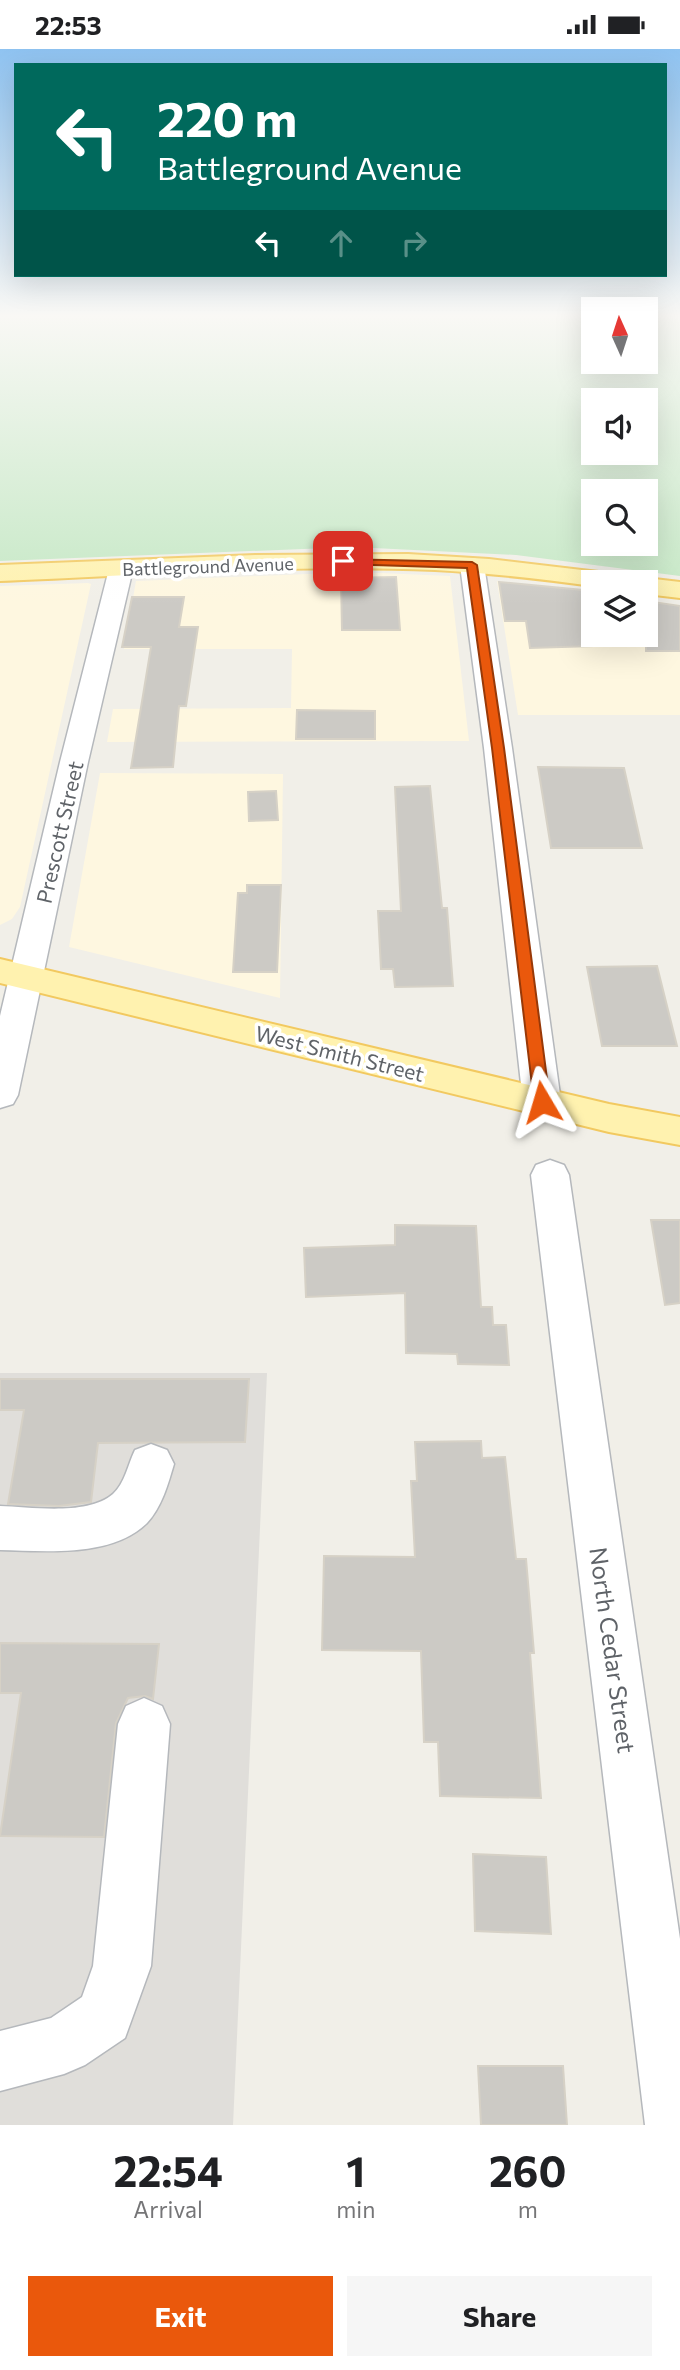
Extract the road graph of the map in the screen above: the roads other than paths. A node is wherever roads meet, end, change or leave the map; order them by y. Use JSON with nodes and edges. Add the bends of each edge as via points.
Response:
{"nodes":[{"id":1,"x":472,"y":565,"type":"junction"},
{"id":2,"x":121,"y":569,"type":"junction"},
{"id":3,"x":0,"y":573,"type":"edge"},
{"id":4,"x":581,"y":578,"type":"edge"},
{"id":5,"x":658,"y":587,"type":"edge"},
{"id":6,"x":680,"y":590,"type":"edge"},
{"id":7,"x":13,"y":974,"type":"edge"},
{"id":8,"x":0,"y":1095,"type":"edge"},
{"id":9,"x":542,"y":1102,"type":"junction"},
{"id":10,"x":680,"y":1131,"type":"edge"},
{"id":11,"x":550,"y":1175,"type":"dead end"},
{"id":12,"x":151,"y":1464,"type":"dead end"},
{"id":13,"x":0,"y":1528,"type":"edge"},
{"id":14,"x":144,"y":1724,"type":"dead end"},
{"id":15,"x":0,"y":2061,"type":"edge"},
{"id":16,"x":676,"y":2125,"type":"edge"}],
"edges":[{"from":1,"to":2,"type":"main road","name":"Battleground Avenue","via":[[343,561]]},
{"from":1,"to":4,"type":"main road","name":"Battleground Avenue"},
{"from":1,"to":9,"type":"street"},
{"from":2,"to":3,"type":"main road","name":"Battleground Avenue"},
{"from":2,"to":7,"type":"street","name":"Prescott Street"},
{"from":5,"to":6,"type":"main road"},
{"from":7,"to":8,"type":"street","name":"Prescott Street"},
{"from":7,"to":9,"type":"main road","name":"West Smith Street"},
{"from":9,"to":10,"type":"main road","name":"West Smith Street"},
{"from":11,"to":16,"type":"street","name":"North Cedar Street"},
{"from":12,"to":13,"type":"street","via":[[147,1487],[110,1523],[85,1529]]},
{"from":14,"to":15,"type":"street","via":[[122,1966],[104,2017],[64,2044]]}]}
